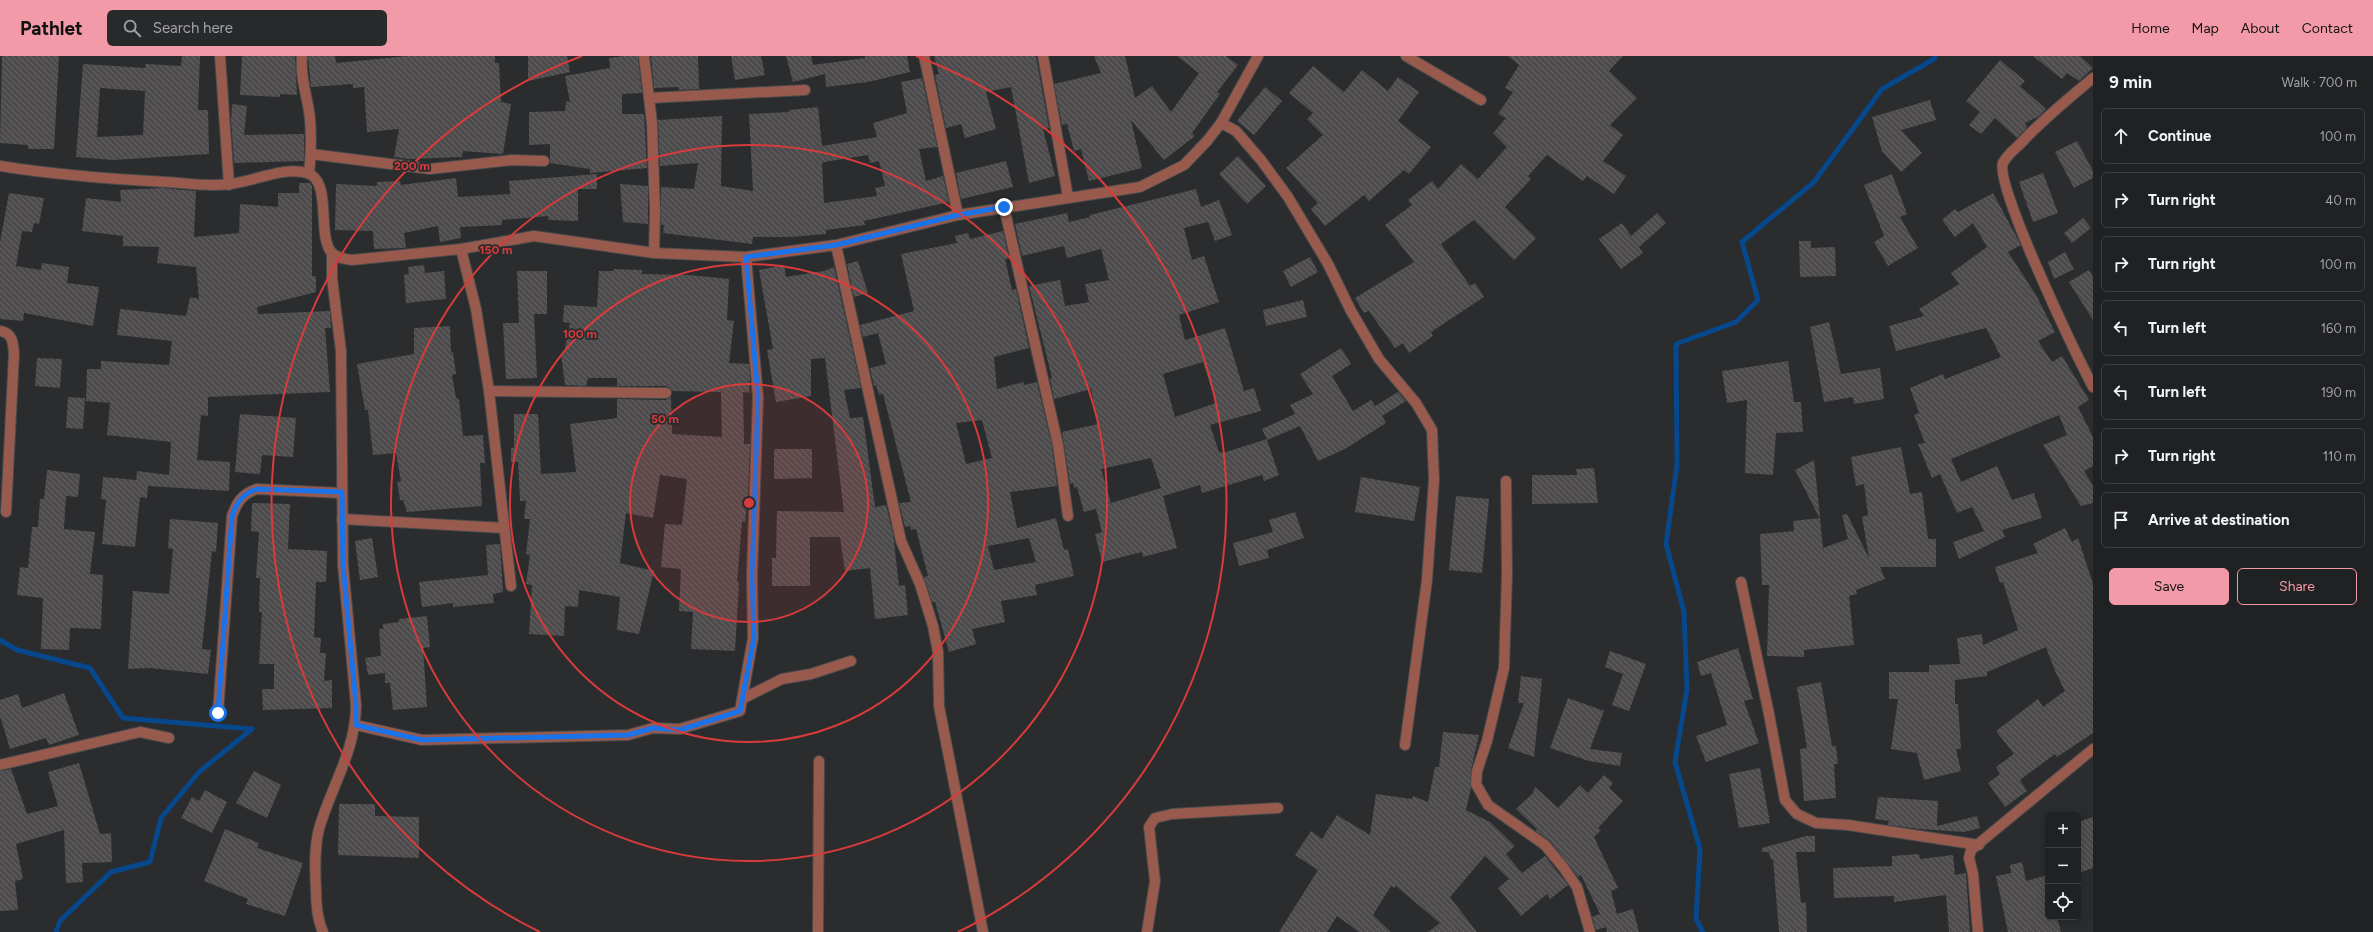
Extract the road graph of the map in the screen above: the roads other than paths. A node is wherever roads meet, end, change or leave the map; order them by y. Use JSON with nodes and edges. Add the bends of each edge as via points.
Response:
{"nodes":[{"id":1,"x":220,"y":56,"type":"edge"},
{"id":2,"x":302,"y":56,"type":"edge"},
{"id":3,"x":644,"y":56,"type":"edge"},
{"id":4,"x":924,"y":56,"type":"edge"},
{"id":5,"x":1043,"y":56,"type":"edge"},
{"id":6,"x":1258,"y":56,"type":"edge"},
{"id":7,"x":1406,"y":56,"type":"edge"},
{"id":8,"x":2093,"y":78,"type":"edge"},
{"id":9,"x":804,"y":90,"type":"dead end"},
{"id":10,"x":650,"y":98,"type":"junction"},
{"id":11,"x":1481,"y":100,"type":"dead end"},
{"id":12,"x":1221,"y":123,"type":"junction"},
{"id":13,"x":310,"y":154,"type":"junction"},
{"id":14,"x":544,"y":161,"type":"dead end"},
{"id":15,"x":0,"y":166,"type":"edge"},
{"id":16,"x":309,"y":174,"type":"junction"},
{"id":17,"x":229,"y":185,"type":"junction"},
{"id":18,"x":1068,"y":197,"type":"junction"},
{"id":19,"x":1004,"y":207,"type":"junction"},
{"id":20,"x":958,"y":215,"type":"junction"},
{"id":21,"x":836,"y":245,"type":"junction"},
{"id":22,"x":461,"y":249,"type":"junction"},
{"id":23,"x":332,"y":253,"type":"junction"},
{"id":24,"x":654,"y":253,"type":"junction"},
{"id":25,"x":746,"y":257,"type":"junction"},
{"id":26,"x":0,"y":330,"type":"edge"},
{"id":27,"x":2093,"y":387,"type":"edge"},
{"id":28,"x":489,"y":392,"type":"junction"},
{"id":29,"x":666,"y":393,"type":"dead end"},
{"id":30,"x":1506,"y":481,"type":"dead end"},
{"id":31,"x":342,"y":492,"type":"junction"},
{"id":32,"x":6,"y":512,"type":"dead end"},
{"id":33,"x":1068,"y":516,"type":"dead end"},
{"id":34,"x":342,"y":519,"type":"junction"},
{"id":35,"x":504,"y":528,"type":"junction"},
{"id":36,"x":1741,"y":582,"type":"dead end"},
{"id":37,"x":511,"y":586,"type":"dead end"},
{"id":38,"x":851,"y":661,"type":"dead end"},
{"id":39,"x":742,"y":699,"type":"junction"},
{"id":40,"x":218,"y":713,"type":"dead end"},
{"id":41,"x":356,"y":725,"type":"junction"},
{"id":42,"x":169,"y":738,"type":"dead end"},
{"id":43,"x":1405,"y":745,"type":"dead end"},
{"id":44,"x":2093,"y":750,"type":"edge"},
{"id":45,"x":819,"y":761,"type":"dead end"},
{"id":46,"x":0,"y":765,"type":"edge"},
{"id":47,"x":1278,"y":808,"type":"dead end"},
{"id":48,"x":1979,"y":845,"type":"junction"},
{"id":49,"x":323,"y":932,"type":"edge"},
{"id":50,"x":818,"y":932,"type":"edge"},
{"id":51,"x":983,"y":932,"type":"edge"},
{"id":52,"x":1147,"y":932,"type":"edge"},
{"id":53,"x":1590,"y":932,"type":"edge"},
{"id":54,"x":1978,"y":932,"type":"edge"}],
"edges":[{"from":1,"to":17,"type":"street"},
{"from":2,"to":13,"type":"street","via":[[301,66],[309,113]]},
{"from":3,"to":10,"type":"street"},
{"from":4,"to":20,"type":"street"},
{"from":5,"to":18,"type":"street"},
{"from":6,"to":12,"type":"street"},
{"from":7,"to":11,"type":"street"},
{"from":8,"to":27,"type":"street","via":[[2038,124],[2006,158],[2001,170],[2012,205],[2070,342]]},
{"from":9,"to":10,"type":"street"},
{"from":10,"to":24,"type":"street","via":[[655,212]]},
{"from":12,"to":18,"type":"street","via":[[1184,165],[1140,187]]},
{"from":12,"to":43,"type":"street","via":[[1236,132],[1261,160],[1288,197],[1328,264],[1379,359],[1416,403],[1432,430],[1434,480],[1427,580]]},
{"from":13,"to":14,"type":"street","via":[[430,169],[512,160]]},
{"from":13,"to":16,"type":"street"},
{"from":15,"to":17,"type":"street","via":[[91,178]]},
{"from":16,"to":17,"type":"street","via":[[289,172]]},
{"from":16,"to":23,"type":"street","via":[[314,177],[319,187],[326,240]]},
{"from":18,"to":19,"type":"street"},
{"from":19,"to":20,"type":"street"},
{"from":19,"to":33,"type":"street","via":[[1058,445]]},
{"from":20,"to":21,"type":"street"},
{"from":21,"to":25,"type":"street"},
{"from":21,"to":51,"type":"street","via":[[901,541],[920,584],[933,626],[938,652],[940,706]]},
{"from":22,"to":23,"type":"street","via":[[352,260]]},
{"from":22,"to":24,"type":"street","via":[[534,236]]},
{"from":22,"to":28,"type":"street","via":[[476,309]]},
{"from":23,"to":31,"type":"street","via":[[332,278],[341,351]]},
{"from":24,"to":25,"type":"street"},
{"from":25,"to":39,"type":"street","via":[[758,397],[752,576],[754,638]]},
{"from":26,"to":32,"type":"street","via":[[6,332],[13,340],[14,354]]},
{"from":28,"to":29,"type":"street"},
{"from":28,"to":35,"type":"street"},
{"from":30,"to":53,"type":"street","via":[[1507,576],[1504,668],[1487,741],[1477,771],[1476,784],[1488,805],[1545,845],[1563,867],[1577,887]]},
{"from":31,"to":34,"type":"street"},
{"from":31,"to":40,"type":"street","via":[[257,489],[248,492],[237,503],[232,516]]},
{"from":34,"to":35,"type":"street"},
{"from":34,"to":41,"type":"street","via":[[343,565]]},
{"from":35,"to":37,"type":"street"},
{"from":36,"to":48,"type":"street","via":[[1785,800],[1789,808],[1816,823],[1848,825]]},
{"from":38,"to":39,"type":"street","via":[[782,680]]},
{"from":39,"to":41,"type":"street","via":[[740,711],[680,730],[653,728],[628,735],[422,740]]},
{"from":41,"to":49,"type":"street","via":[[348,753],[318,830],[316,906]]},
{"from":42,"to":46,"type":"street","via":[[140,732]]},
{"from":44,"to":48,"type":"street"},
{"from":45,"to":50,"type":"street"},
{"from":47,"to":52,"type":"street","via":[[1172,814],[1155,818],[1149,827],[1154,881]]},
{"from":48,"to":54,"type":"street","via":[[1970,850],[1969,858],[1973,874]]}]}
